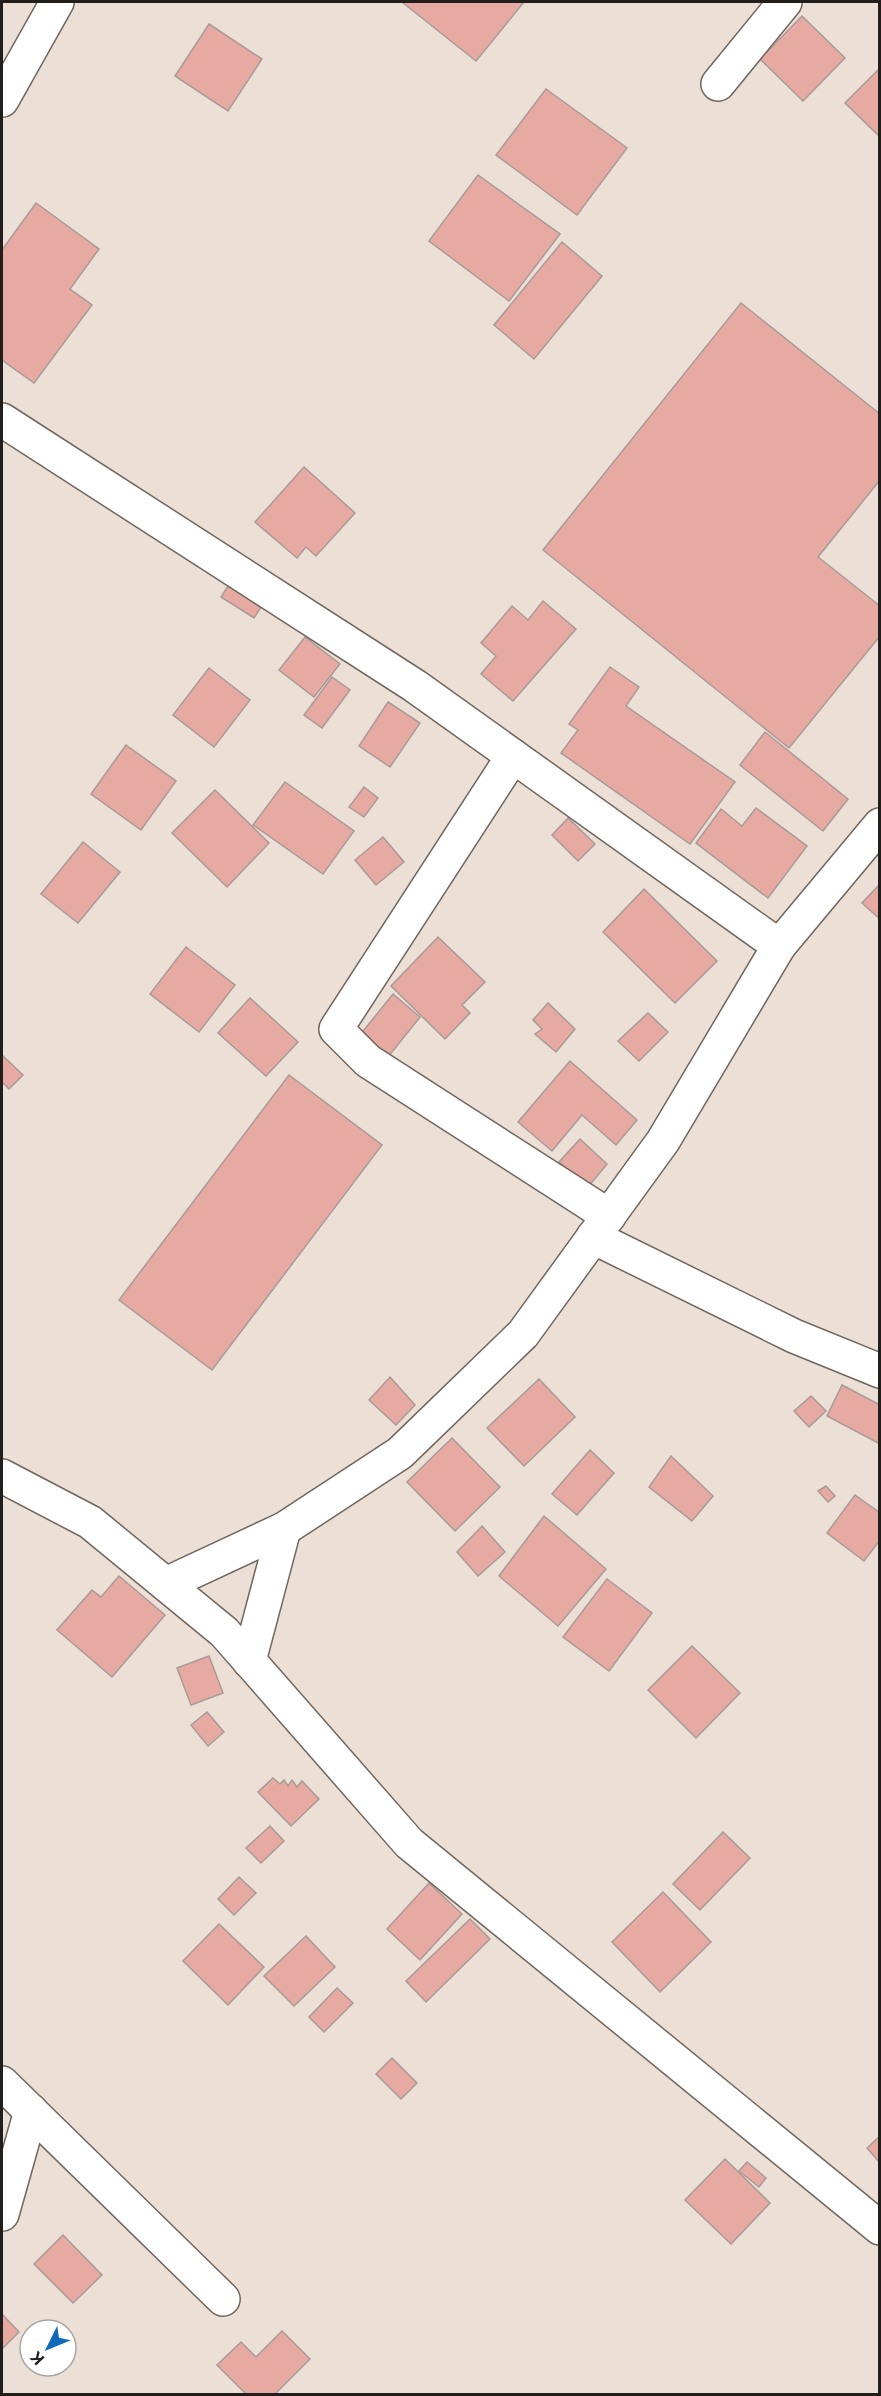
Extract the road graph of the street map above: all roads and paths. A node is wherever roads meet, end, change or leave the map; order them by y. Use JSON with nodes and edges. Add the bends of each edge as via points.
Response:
{"nodes":[{"id":1,"x":57,"y":2,"type":"edge"},
{"id":2,"x":786,"y":2,"type":"edge"},
{"id":3,"x":718,"y":84,"type":"dead end"},
{"id":4,"x":2,"y":100,"type":"edge"},
{"id":5,"x":2,"y":420,"type":"edge"},
{"id":6,"x":513,"y":756,"type":"junction"},
{"id":7,"x":879,"y":825,"type":"edge"},
{"id":8,"x":780,"y":946,"type":"junction"},
{"id":9,"x":601,"y":1227,"type":"junction"},
{"id":10,"x":879,"y":1371,"type":"edge"},
{"id":11,"x":2,"y":1476,"type":"edge"},
{"id":12,"x":284,"y":1529,"type":"junction"},
{"id":13,"x":166,"y":1584,"type":"junction"},
{"id":14,"x":249,"y":1660,"type":"junction"},
{"id":15,"x":2,"y":2083,"type":"edge"},
{"id":16,"x":31,"y":2111,"type":"junction"},
{"id":17,"x":2,"y":2214,"type":"edge"},
{"id":18,"x":879,"y":2228,"type":"edge"},
{"id":19,"x":223,"y":2299,"type":"dead end"}],
"edges":[{"from":1,"to":4,"type":"street"},
{"from":2,"to":3,"type":"street"},
{"from":5,"to":6,"type":"street","via":[[415,686]]},
{"from":6,"to":8,"type":"street"},
{"from":6,"to":9,"type":"street","via":[[336,1029],[368,1061]]},
{"from":7,"to":8,"type":"street"},
{"from":8,"to":9,"type":"street","via":[[663,1141]]},
{"from":9,"to":10,"type":"street","via":[[794,1336]]},
{"from":9,"to":12,"type":"street","via":[[523,1334],[400,1452]]},
{"from":11,"to":13,"type":"street","via":[[90,1522]]},
{"from":12,"to":13,"type":"street"},
{"from":12,"to":14,"type":"street"},
{"from":13,"to":14,"type":"street","via":[[224,1632]]},
{"from":14,"to":18,"type":"street","via":[[410,1843]]},
{"from":15,"to":16,"type":"street"},
{"from":16,"to":17,"type":"street"},
{"from":16,"to":19,"type":"street"}]}
